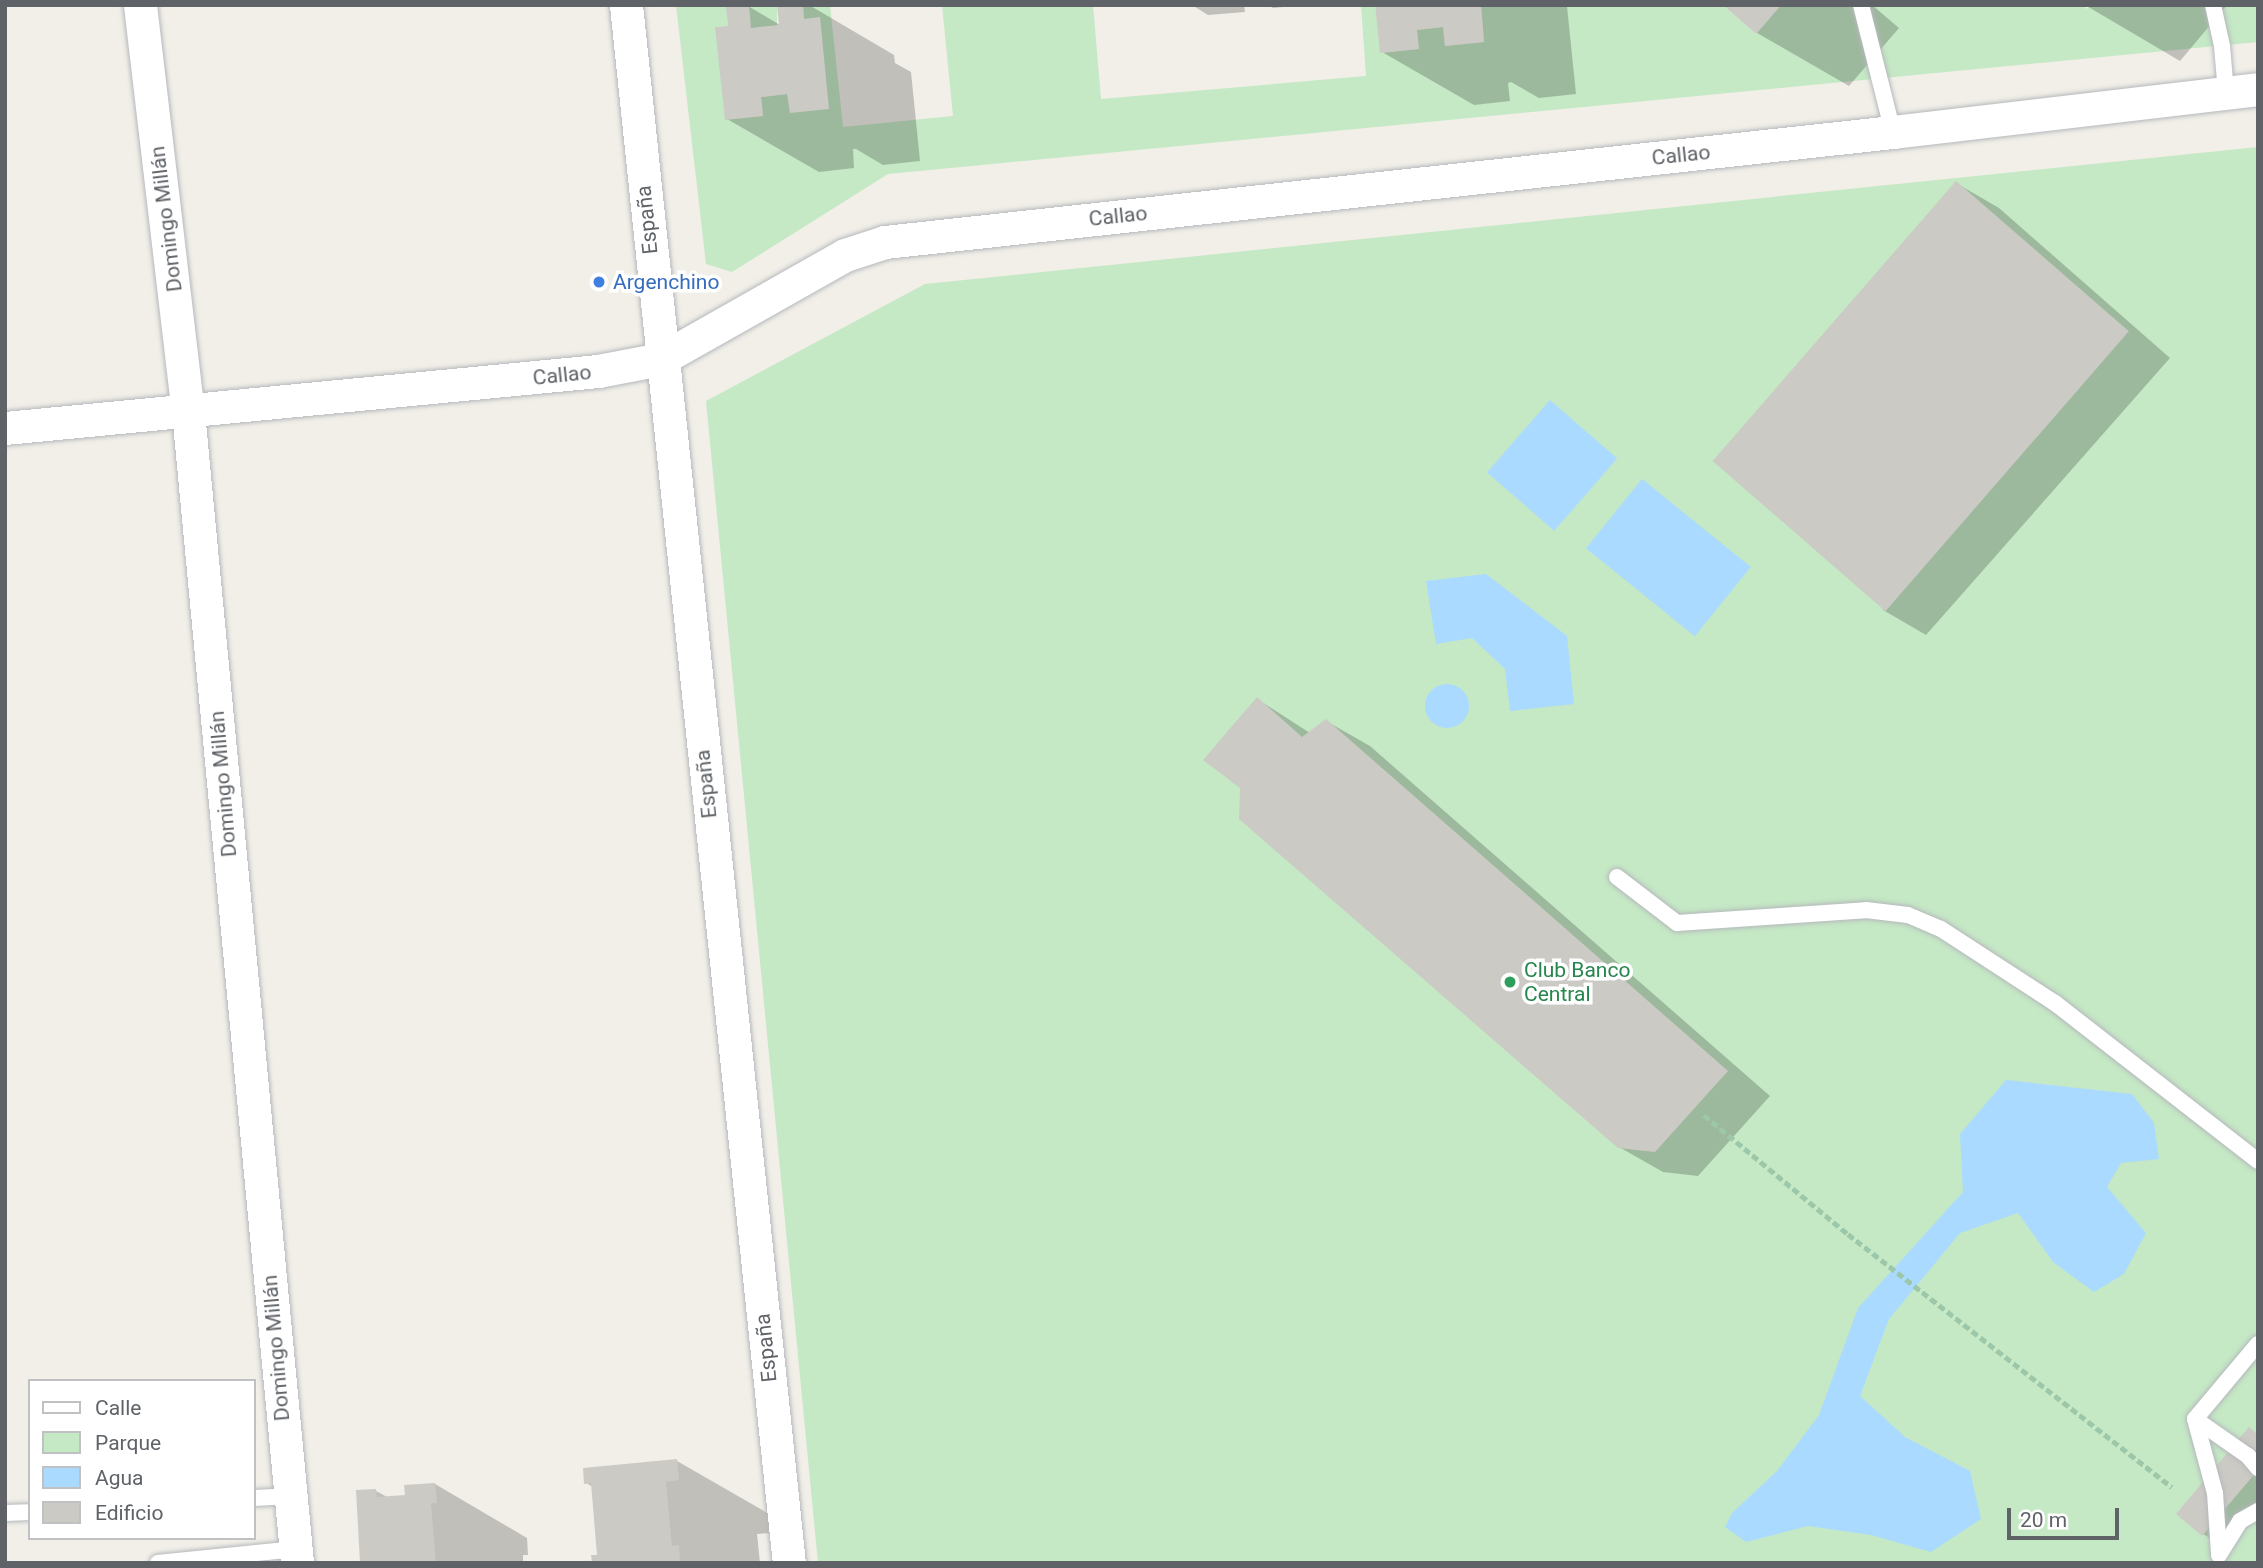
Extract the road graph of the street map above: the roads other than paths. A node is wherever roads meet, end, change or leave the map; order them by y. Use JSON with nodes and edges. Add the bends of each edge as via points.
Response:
{"nodes":[{"id":1,"x":141,"y":5,"type":"edge"},
{"id":2,"x":626,"y":5,"type":"edge"},
{"id":3,"x":1861,"y":5,"type":"edge"},
{"id":4,"x":2213,"y":5,"type":"edge"},
{"id":5,"x":2242,"y":91,"type":"edge"},
{"id":6,"x":1893,"y":132,"type":"junction"},
{"id":7,"x":661,"y":359,"type":"junction"},
{"id":8,"x":188,"y":412,"type":"junction"},
{"id":9,"x":5,"y":428,"type":"edge"},
{"id":10,"x":1617,"y":877,"type":"dead end"},
{"id":11,"x":2258,"y":1161,"type":"edge"},
{"id":12,"x":2258,"y":1344,"type":"edge"},
{"id":13,"x":2195,"y":1419,"type":"junction"},
{"id":14,"x":2258,"y":1468,"type":"edge"},
{"id":15,"x":290,"y":1496,"type":"junction"},
{"id":16,"x":256,"y":1498,"type":"edge"},
{"id":17,"x":28,"y":1511,"type":"edge"},
{"id":18,"x":2258,"y":1511,"type":"edge"},
{"id":19,"x":5,"y":1513,"type":"edge"},
{"id":20,"x":296,"y":1556,"type":"edge"},
{"id":21,"x":2219,"y":1558,"type":"edge"},
{"id":22,"x":158,"y":1563,"type":"edge"},
{"id":23,"x":789,"y":1563,"type":"edge"}],
"edges":[{"from":1,"to":8,"type":"street","name":"Domingo Millán"},
{"from":2,"to":7,"type":"street","name":"España"},
{"from":3,"to":6,"type":"lane"},
{"from":4,"to":5,"type":"lane","via":[[2222,46]]},
{"from":5,"to":6,"type":"street","name":"Callao"},
{"from":6,"to":7,"type":"street","name":"Callao","via":[[885,242],[845,255]]},
{"from":7,"to":8,"type":"street","name":"Callao","via":[[598,371]]},
{"from":7,"to":23,"type":"street","name":"España"},
{"from":8,"to":9,"type":"street","name":"Callao"},
{"from":8,"to":15,"type":"street","name":"Domingo Millán"},
{"from":10,"to":11,"type":"lane","via":[[1677,923],[1866,910],[1909,915],[1941,929],[2055,1003]]},
{"from":12,"to":13,"type":"lane"},
{"from":13,"to":14,"type":"lane"},
{"from":13,"to":21,"type":"lane","via":[[2215,1493]]},
{"from":15,"to":16,"type":"lane"},
{"from":15,"to":20,"type":"street","name":"Domingo Millán"},
{"from":17,"to":19,"type":"lane"},
{"from":18,"to":21,"type":"lane","via":[[2240,1521]]},
{"from":20,"to":22,"type":"lane"}]}
